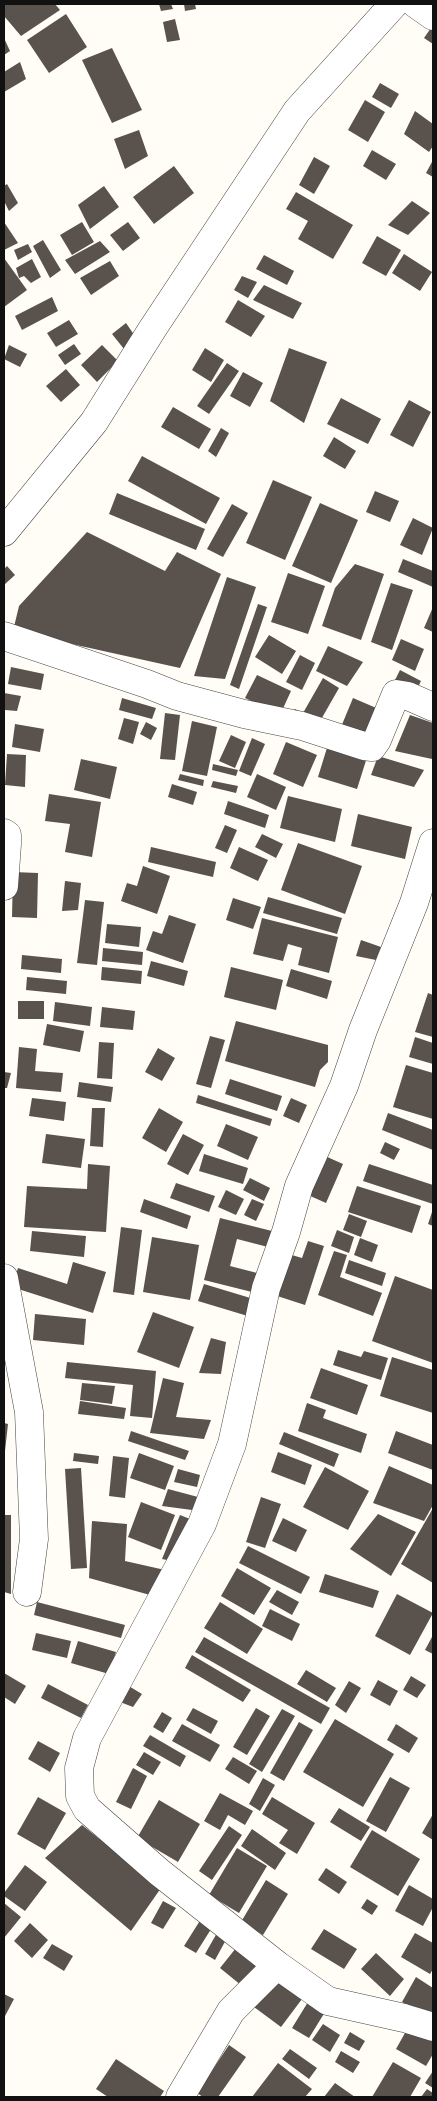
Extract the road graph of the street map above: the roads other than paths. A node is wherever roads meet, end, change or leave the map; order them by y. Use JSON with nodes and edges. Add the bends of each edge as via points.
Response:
{"nodes":[{"id":1,"x":394,"y":4,"type":"edge"},
{"id":2,"x":416,"y":4,"type":"edge"},
{"id":3,"x":433,"y":16,"type":"edge"},
{"id":4,"x":4,"y":532,"type":"edge"},
{"id":5,"x":4,"y":636,"type":"edge"},
{"id":6,"x":433,"y":707,"type":"edge"},
{"id":7,"x":4,"y":833,"type":"edge"},
{"id":8,"x":433,"y":843,"type":"edge"},
{"id":9,"x":4,"y":886,"type":"edge"},
{"id":10,"x":4,"y":1278,"type":"edge"},
{"id":11,"x":27,"y":1592,"type":"dead end"},
{"id":12,"x":277,"y":1966,"type":"junction"},
{"id":13,"x":433,"y":2026,"type":"edge"},
{"id":14,"x":180,"y":2097,"type":"edge"}],
"edges":[{"from":1,"to":4,"type":"street","via":[[297,111],[94,422]]},
{"from":2,"to":3,"type":"street"},
{"from":5,"to":6,"type":"street","via":[[177,696],[302,726],[364,746],[372,747],[377,740],[396,694]]},
{"from":7,"to":9,"type":"street","via":[[7,835]]},
{"from":8,"to":12,"type":"street","via":[[414,903],[344,1086],[299,1186],[266,1288],[232,1444],[202,1524],[87,1738],[80,1768],[80,1796],[87,1809],[159,1872]]},
{"from":10,"to":11,"type":"street","via":[[29,1412],[34,1539]]},
{"from":12,"to":13,"type":"street","via":[[328,2000]]},
{"from":12,"to":14,"type":"street","via":[[231,2011]]}]}
